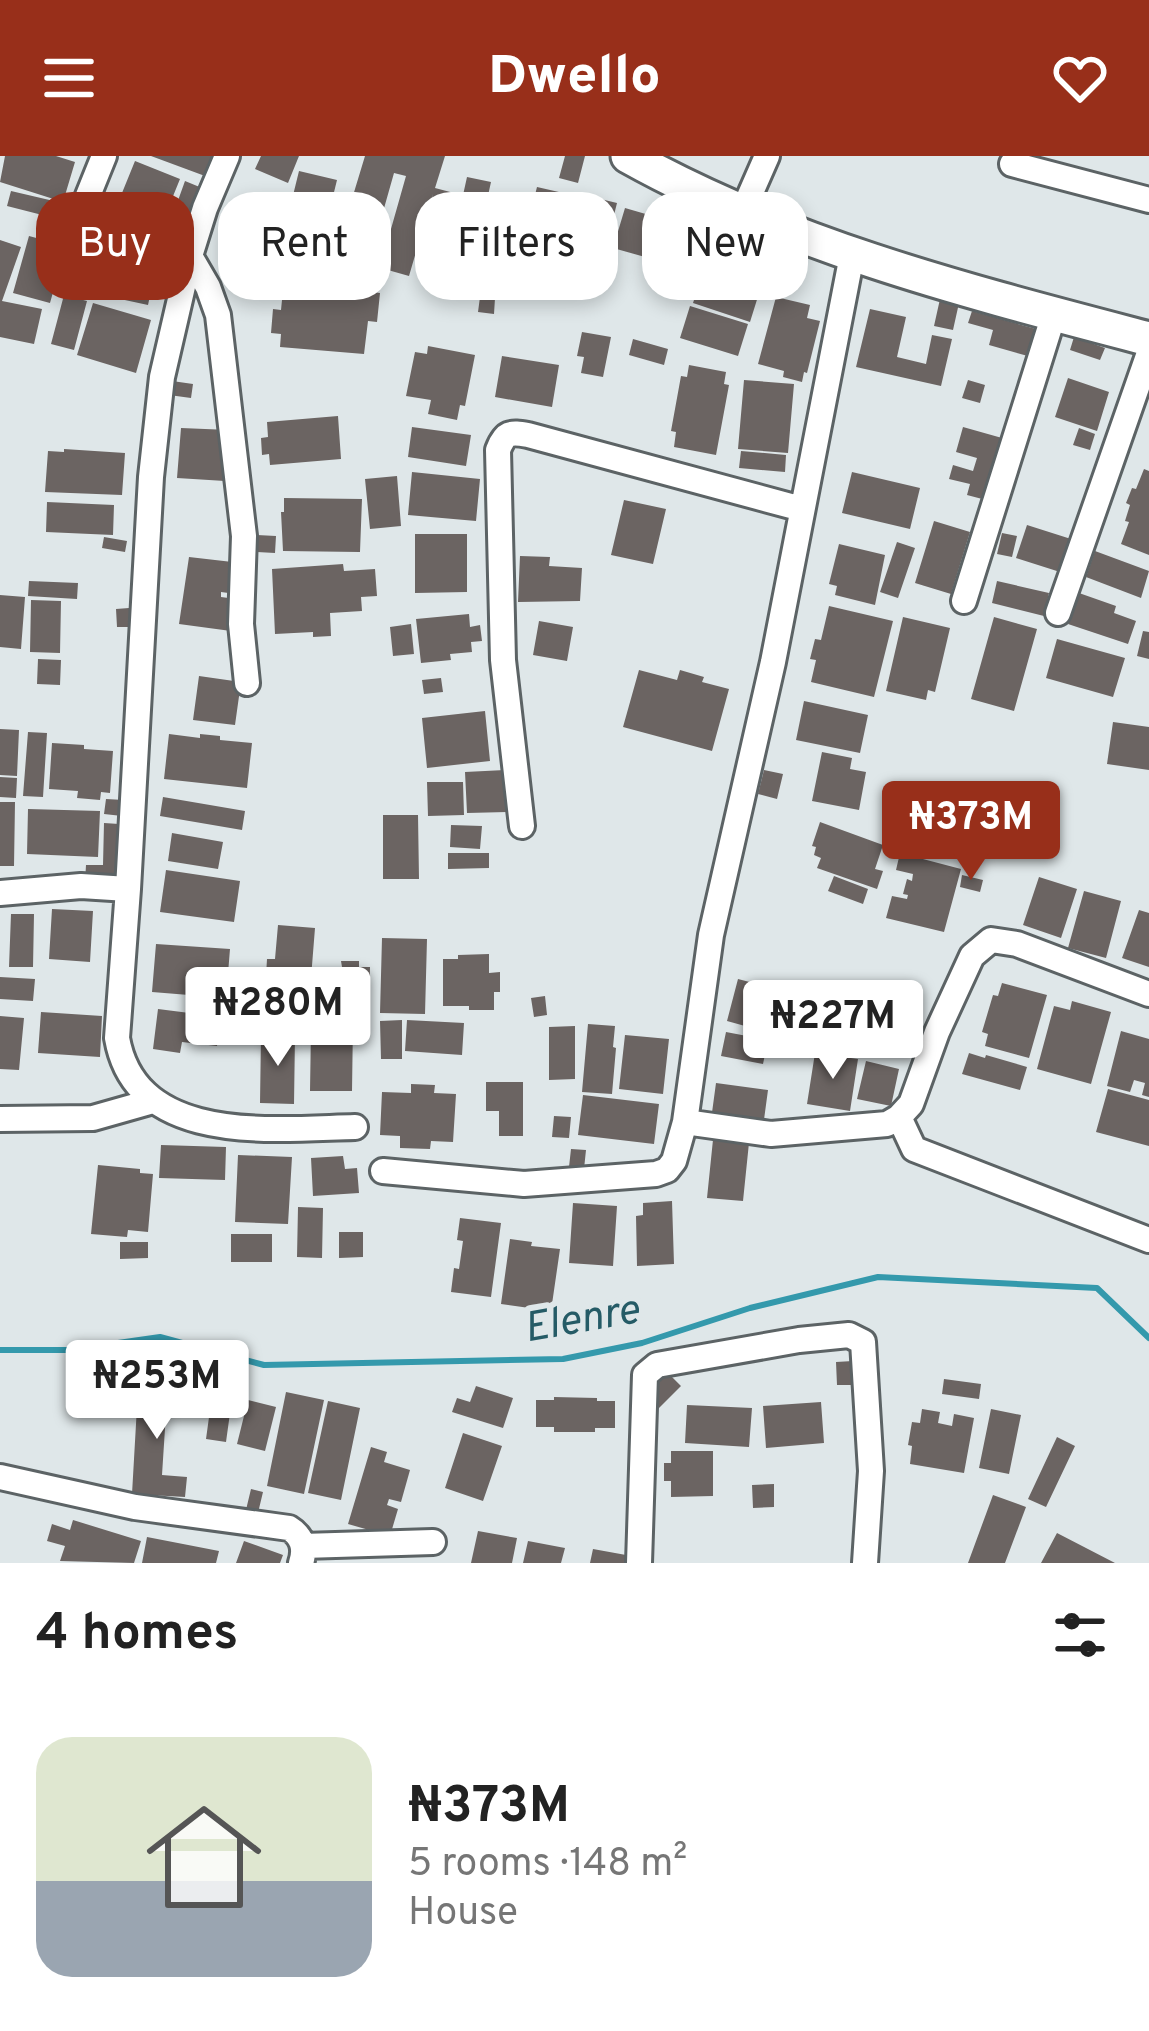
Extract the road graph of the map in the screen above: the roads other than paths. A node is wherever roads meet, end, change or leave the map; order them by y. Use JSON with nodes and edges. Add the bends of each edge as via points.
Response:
{"nodes":[{"id":1,"x":104,"y":156,"type":"edge"},
{"id":2,"x":227,"y":156,"type":"edge"},
{"id":3,"x":628,"y":156,"type":"edge"},
{"id":4,"x":767,"y":156,"type":"edge"},
{"id":5,"x":987,"y":156,"type":"edge"},
{"id":6,"x":1014,"y":160,"type":"edge"},
{"id":7,"x":89,"y":192,"type":"edge"},
{"id":8,"x":695,"y":192,"type":"edge"},
{"id":9,"x":751,"y":192,"type":"edge"},
{"id":10,"x":1149,"y":200,"type":"edge"},
{"id":11,"x":808,"y":238,"type":"edge"},
{"id":12,"x":194,"y":243,"type":"edge"},
{"id":13,"x":852,"y":255,"type":"junction"},
{"id":14,"x":194,"y":263,"type":"edge"},
{"id":15,"x":179,"y":300,"type":"edge"},
{"id":16,"x":1054,"y":314,"type":"junction"},
{"id":17,"x":1149,"y":339,"type":"edge"},
{"id":18,"x":1149,"y":353,"type":"edge"},
{"id":19,"x":802,"y":509,"type":"junction"},
{"id":20,"x":964,"y":602,"type":"dead end"},
{"id":21,"x":1058,"y":613,"type":"dead end"},
{"id":22,"x":248,"y":683,"type":"dead end"},
{"id":23,"x":522,"y":826,"type":"dead end"},
{"id":24,"x":128,"y":889,"type":"junction"},
{"id":25,"x":0,"y":893,"type":"edge"},
{"id":26,"x":1149,"y":994,"type":"edge"},
{"id":27,"x":153,"y":1102,"type":"junction"},
{"id":28,"x":899,"y":1117,"type":"junction"},
{"id":29,"x":0,"y":1119,"type":"edge"},
{"id":30,"x":685,"y":1122,"type":"junction"},
{"id":31,"x":355,"y":1127,"type":"dead end"},
{"id":32,"x":383,"y":1171,"type":"dead end"},
{"id":33,"x":1149,"y":1240,"type":"edge"},
{"id":34,"x":0,"y":1477,"type":"edge"},
{"id":35,"x":434,"y":1542,"type":"dead end"},
{"id":36,"x":302,"y":1555,"type":"edge"},
{"id":37,"x":639,"y":1563,"type":"edge"},
{"id":38,"x":865,"y":1563,"type":"edge"}],
"edges":[{"from":1,"to":7,"type":"street"},
{"from":2,"to":12,"type":"street"},
{"from":3,"to":8,"type":"street"},
{"from":4,"to":9,"type":"street"},
{"from":5,"to":6,"type":"street"},
{"from":6,"to":10,"type":"street"},
{"from":11,"to":13,"type":"street"},
{"from":13,"to":16,"type":"street"},
{"from":13,"to":19,"type":"street"},
{"from":14,"to":22,"type":"street","via":[[218,315],[244,536]]},
{"from":15,"to":24,"type":"street","via":[[151,477]]},
{"from":16,"to":17,"type":"street"},
{"from":16,"to":20,"type":"street"},
{"from":18,"to":21,"type":"street"},
{"from":19,"to":23,"type":"street","via":[[506,434],[497,450],[503,660]]},
{"from":19,"to":30,"type":"street","via":[[711,934]]},
{"from":24,"to":25,"type":"street"},
{"from":24,"to":27,"type":"street","via":[[117,1037],[129,1072]]},
{"from":26,"to":28,"type":"street","via":[[991,940],[972,956]]},
{"from":27,"to":29,"type":"street","via":[[80,1120]]},
{"from":27,"to":31,"type":"street","via":[[192,1120],[254,1129]]},
{"from":28,"to":30,"type":"street","via":[[771,1134]]},
{"from":28,"to":33,"type":"street","via":[[914,1149]]},
{"from":30,"to":32,"type":"street","via":[[674,1161],[656,1174],[524,1184]]},
{"from":34,"to":36,"type":"street","via":[[135,1507],[290,1528]]},
{"from":35,"to":36,"type":"street"},
{"from":37,"to":38,"type":"street","via":[[650,1369],[849,1334],[862,1342],[871,1471]]}]}
